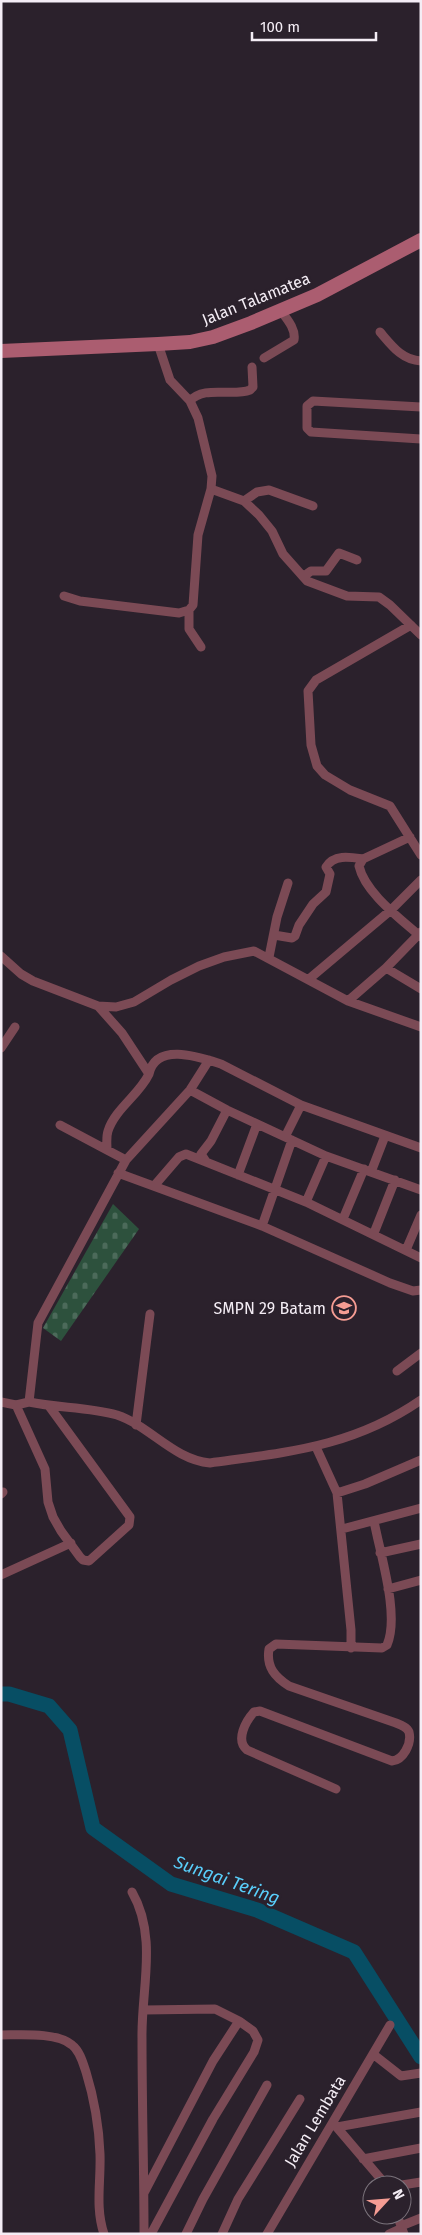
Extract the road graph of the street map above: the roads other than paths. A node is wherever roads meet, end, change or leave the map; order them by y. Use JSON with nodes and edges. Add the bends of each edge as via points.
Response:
{"nodes":[{"id":1,"x":421,"y":240,"type":"edge"},
{"id":2,"x":282,"y":310,"type":"junction"},
{"id":3,"x":380,"y":332,"type":"dead end"},
{"id":4,"x":158,"y":344,"type":"junction"},
{"id":5,"x":1,"y":351,"type":"edge"},
{"id":6,"x":264,"y":358,"type":"dead end"},
{"id":7,"x":421,"y":361,"type":"edge"},
{"id":8,"x":252,"y":367,"type":"dead end"},
{"id":9,"x":190,"y":401,"type":"junction"},
{"id":10,"x":421,"y":407,"type":"edge"},
{"id":11,"x":421,"y":439,"type":"edge"},
{"id":12,"x":211,"y":489,"type":"junction"},
{"id":13,"x":244,"y":501,"type":"junction"},
{"id":14,"x":313,"y":506,"type":"dead end"},
{"id":15,"x":357,"y":560,"type":"dead end"},
{"id":16,"x":304,"y":576,"type":"junction"},
{"id":17,"x":64,"y":596,"type":"dead end"},
{"id":18,"x":188,"y":610,"type":"junction"},
{"id":19,"x":411,"y":625,"type":"junction"},
{"id":20,"x":421,"y":635,"type":"edge"},
{"id":21,"x":201,"y":647,"type":"dead end"},
{"id":22,"x":410,"y":837,"type":"junction"},
{"id":23,"x":421,"y":855,"type":"edge"},
{"id":24,"x":363,"y":859,"type":"junction"},
{"id":25,"x":421,"y":880,"type":"edge"},
{"id":26,"x":288,"y":883,"type":"dead end"},
{"id":27,"x":391,"y":910,"type":"junction"},
{"id":28,"x":274,"y":935,"type":"junction"},
{"id":29,"x":420,"y":935,"type":"edge"},
{"id":30,"x":1,"y":956,"type":"edge"},
{"id":31,"x":269,"y":957,"type":"junction"},
{"id":32,"x":386,"y":968,"type":"junction"},
{"id":33,"x":309,"y":979,"type":"junction"},
{"id":34,"x":421,"y":989,"type":"edge"},
{"id":35,"x":348,"y":1001,"type":"junction"},
{"id":36,"x":98,"y":1006,"type":"junction"},
{"id":37,"x":421,"y":1027,"type":"edge"},
{"id":38,"x":15,"y":1028,"type":"dead end"},
{"id":39,"x":1,"y":1048,"type":"edge"},
{"id":40,"x":209,"y":1060,"type":"junction"},
{"id":41,"x":149,"y":1074,"type":"junction"},
{"id":42,"x":190,"y":1090,"type":"junction"},
{"id":43,"x":301,"y":1105,"type":"junction"},
{"id":44,"x":227,"y":1110,"type":"junction"},
{"id":45,"x":257,"y":1124,"type":"junction"},
{"id":46,"x":60,"y":1125,"type":"dead end"},
{"id":47,"x":385,"y":1136,"type":"junction"},
{"id":48,"x":288,"y":1139,"type":"junction"},
{"id":49,"x":421,"y":1148,"type":"edge"},
{"id":50,"x":106,"y":1150,"type":"junction"},
{"id":51,"x":326,"y":1156,"type":"junction"},
{"id":52,"x":126,"y":1160,"type":"junction"},
{"id":53,"x":206,"y":1160,"type":"junction"},
{"id":54,"x":367,"y":1171,"type":"junction"},
{"id":55,"x":118,"y":1173,"type":"junction"},
{"id":56,"x":238,"y":1175,"type":"junction"},
{"id":57,"x":395,"y":1180,"type":"junction"},
{"id":58,"x":154,"y":1186,"type":"junction"},
{"id":59,"x":274,"y":1189,"type":"junction"},
{"id":60,"x":421,"y":1190,"type":"edge"},
{"id":61,"x":306,"y":1202,"type":"junction"},
{"id":62,"x":421,"y":1215,"type":"edge"},
{"id":63,"x":343,"y":1219,"type":"junction"},
{"id":64,"x":262,"y":1226,"type":"junction"},
{"id":65,"x":374,"y":1233,"type":"junction"},
{"id":66,"x":421,"y":1237,"type":"edge"},
{"id":67,"x":408,"y":1247,"type":"junction"},
{"id":68,"x":421,"y":1258,"type":"edge"},
{"id":69,"x":421,"y":1290,"type":"edge"},
{"id":70,"x":150,"y":1314,"type":"dead end"},
{"id":71,"x":421,"y":1353,"type":"edge"},
{"id":72,"x":397,"y":1371,"type":"dead end"},
{"id":73,"x":421,"y":1400,"type":"edge"},
{"id":74,"x":2,"y":1402,"type":"edge"},
{"id":75,"x":28,"y":1402,"type":"junction"},
{"id":76,"x":16,"y":1405,"type":"junction"},
{"id":77,"x":49,"y":1406,"type":"junction"},
{"id":78,"x":136,"y":1425,"type":"junction"},
{"id":79,"x":316,"y":1448,"type":"junction"},
{"id":80,"x":421,"y":1460,"type":"edge"},
{"id":81,"x":337,"y":1493,"type":"junction"},
{"id":82,"x":421,"y":1508,"type":"edge"},
{"id":83,"x":374,"y":1521,"type":"junction"},
{"id":84,"x":342,"y":1529,"type":"junction"},
{"id":85,"x":71,"y":1543,"type":"junction"},
{"id":86,"x":421,"y":1544,"type":"edge"},
{"id":87,"x":380,"y":1553,"type":"junction"},
{"id":88,"x":2,"y":1574,"type":"edge"},
{"id":89,"x":421,"y":1580,"type":"edge"},
{"id":90,"x":388,"y":1589,"type":"junction"},
{"id":91,"x":351,"y":1648,"type":"junction"},
{"id":92,"x":336,"y":1789,"type":"dead end"},
{"id":93,"x":132,"y":1892,"type":"dead end"},
{"id":94,"x":144,"y":2010,"type":"junction"},
{"id":95,"x":240,"y":2021,"type":"junction"},
{"id":96,"x":390,"y":2025,"type":"dead end"},
{"id":97,"x":1,"y":2035,"type":"edge"},
{"id":98,"x":373,"y":2054,"type":"junction"},
{"id":99,"x":421,"y":2073,"type":"edge"},
{"id":100,"x":267,"y":2085,"type":"dead end"},
{"id":101,"x":300,"y":2099,"type":"dead end"},
{"id":102,"x":421,"y":2112,"type":"edge"},
{"id":103,"x":334,"y":2124,"type":"junction"},
{"id":104,"x":421,"y":2148,"type":"edge"},
{"id":105,"x":363,"y":2159,"type":"junction"},
{"id":106,"x":377,"y":2175,"type":"edge"},
{"id":107,"x":144,"y":2193,"type":"junction"},
{"id":108,"x":421,"y":2218,"type":"edge"},
{"id":109,"x":402,"y":2229,"type":"edge"},
{"id":110,"x":104,"y":2234,"type":"edge"},
{"id":111,"x":144,"y":2234,"type":"edge"},
{"id":112,"x":151,"y":2234,"type":"edge"},
{"id":113,"x":186,"y":2234,"type":"edge"},
{"id":114,"x":222,"y":2234,"type":"edge"},
{"id":115,"x":268,"y":2234,"type":"edge"},
{"id":116,"x":390,"y":2234,"type":"edge"}],
"edges":[{"from":1,"to":2,"type":"street","name":"Jalan Talamatea"},
{"from":2,"to":4,"type":"street","name":"Jalan Talamatea","via":[[218,336]]},
{"from":2,"to":6,"type":"street","via":[[294,331],[294,340]]},
{"from":3,"to":7,"type":"street","via":[[405,357]]},
{"from":4,"to":5,"type":"street","name":"Jalan Talamatea"},
{"from":4,"to":9,"type":"street","via":[[170,380]]},
{"from":8,"to":9,"type":"street","via":[[250,390],[203,393]]},
{"from":9,"to":12,"type":"street","via":[[198,418],[212,476]]},
{"from":10,"to":11,"type":"street","via":[[313,400],[307,406],[307,428],[310,432]]},
{"from":12,"to":13,"type":"street"},
{"from":12,"to":18,"type":"street","via":[[198,534],[192,605]]},
{"from":13,"to":14,"type":"street","via":[[257,492],[270,490]]},
{"from":13,"to":16,"type":"street","via":[[272,531],[283,554]]},
{"from":15,"to":16,"type":"street","via":[[339,552],[326,571],[311,571]]},
{"from":16,"to":19,"type":"street","via":[[307,581],[346,596],[378,597]]},
{"from":17,"to":18,"type":"street","via":[[80,601],[179,613]]},
{"from":18,"to":21,"type":"street","via":[[188,629]]},
{"from":19,"to":20,"type":"street"},
{"from":19,"to":22,"type":"street","via":[[316,680],[308,691],[310,745],[317,766],[325,775],[350,790],[390,806]]},
{"from":22,"to":23,"type":"street"},
{"from":22,"to":24,"type":"street"},
{"from":24,"to":27,"type":"street","via":[[359,866],[364,881]]},
{"from":24,"to":28,"type":"street","via":[[340,857],[327,864],[330,874],[326,892],[313,904],[295,936]]},
{"from":25,"to":27,"type":"street"},
{"from":26,"to":28,"type":"street"},
{"from":27,"to":29,"type":"street"},
{"from":27,"to":33,"type":"street"},
{"from":28,"to":31,"type":"street"},
{"from":29,"to":32,"type":"street"},
{"from":30,"to":36,"type":"street","via":[[33,981]]},
{"from":31,"to":33,"type":"street"},
{"from":31,"to":36,"type":"street","via":[[254,951],[224,957],[171,980],[134,1002],[121,1006]]},
{"from":32,"to":34,"type":"street"},
{"from":32,"to":35,"type":"street"},
{"from":33,"to":35,"type":"street"},
{"from":35,"to":37,"type":"street"},
{"from":36,"to":41,"type":"street","via":[[122,1033]]},
{"from":38,"to":39,"type":"street"},
{"from":40,"to":41,"type":"street","via":[[185,1054],[170,1055],[155,1060]]},
{"from":40,"to":42,"type":"street"},
{"from":40,"to":43,"type":"street"},
{"from":41,"to":50,"type":"street","via":[[110,1126]]},
{"from":42,"to":44,"type":"street"},
{"from":42,"to":52,"type":"street"},
{"from":43,"to":47,"type":"street"},
{"from":43,"to":48,"type":"street"},
{"from":44,"to":45,"type":"street"},
{"from":44,"to":53,"type":"street","via":[[211,1142],[201,1154]]},
{"from":45,"to":48,"type":"street"},
{"from":45,"to":56,"type":"street"},
{"from":46,"to":50,"type":"street"},
{"from":47,"to":49,"type":"street"},
{"from":47,"to":54,"type":"street"},
{"from":48,"to":51,"type":"street"},
{"from":48,"to":59,"type":"street"},
{"from":50,"to":52,"type":"street"},
{"from":51,"to":54,"type":"street"},
{"from":51,"to":61,"type":"street"},
{"from":52,"to":55,"type":"street"},
{"from":53,"to":56,"type":"street"},
{"from":53,"to":58,"type":"street","via":[[183,1155]]},
{"from":54,"to":57,"type":"street"},
{"from":54,"to":63,"type":"street"},
{"from":55,"to":58,"type":"street"},
{"from":55,"to":75,"type":"street","via":[[38,1323]]},
{"from":56,"to":59,"type":"street"},
{"from":57,"to":60,"type":"street"},
{"from":57,"to":65,"type":"street"},
{"from":58,"to":64,"type":"street"},
{"from":59,"to":61,"type":"street"},
{"from":59,"to":64,"type":"street"},
{"from":61,"to":63,"type":"street"},
{"from":62,"to":67,"type":"street"},
{"from":63,"to":65,"type":"street"},
{"from":64,"to":69,"type":"street","via":[[390,1284],[413,1291]]},
{"from":65,"to":67,"type":"street"},
{"from":66,"to":67,"type":"street"},
{"from":67,"to":68,"type":"street"},
{"from":70,"to":78,"type":"street"},
{"from":71,"to":72,"type":"street"},
{"from":73,"to":79,"type":"street","via":[[377,1426]]},
{"from":74,"to":76,"type":"street"},
{"from":75,"to":76,"type":"street"},
{"from":75,"to":77,"type":"street"},
{"from":76,"to":85,"type":"street","via":[[37,1447],[53,1516]]},
{"from":77,"to":78,"type":"street","via":[[106,1413]]},
{"from":77,"to":85,"type":"street","via":[[127,1512],[130,1521],[88,1561],[83,1560]]},
{"from":78,"to":79,"type":"street","via":[[179,1453],[201,1462]]},
{"from":79,"to":81,"type":"street"},
{"from":80,"to":81,"type":"street"},
{"from":81,"to":84,"type":"street"},
{"from":82,"to":83,"type":"street"},
{"from":83,"to":84,"type":"street"},
{"from":83,"to":87,"type":"street"},
{"from":84,"to":91,"type":"street"},
{"from":85,"to":88,"type":"street"},
{"from":86,"to":87,"type":"street"},
{"from":87,"to":90,"type":"street"},
{"from":89,"to":90,"type":"street"},
{"from":90,"to":91,"type":"street","via":[[392,1626],[387,1645],[382,1648]]},
{"from":91,"to":92,"type":"street","via":[[276,1644],[269,1649],[267,1659],[274,1675],[289,1686],[406,1728],[408,1747],[399,1760],[260,1711],[253,1714],[241,1740],[247,1750]]},
{"from":93,"to":94,"type":"street","via":[[138,1902],[146,1938]]},
{"from":94,"to":95,"type":"street","via":[[215,2009]]},
{"from":94,"to":107,"type":"street"},
{"from":95,"to":107,"type":"street","via":[[213,2061]]},
{"from":95,"to":112,"type":"street","via":[[257,2037],[254,2052],[213,2119]]},
{"from":96,"to":98,"type":"street","name":"Jalan Lembata"},
{"from":97,"to":110,"type":"street","via":[[60,2039],[72,2045],[82,2061],[96,2116],[100,2155],[98,2203]]},
{"from":98,"to":99,"type":"street","via":[[401,2076]]},
{"from":98,"to":103,"type":"street","name":"Jalan Lembata"},
{"from":100,"to":113,"type":"street"},
{"from":101,"to":114,"type":"street","via":[[238,2199]]},
{"from":102,"to":103,"type":"street"},
{"from":103,"to":105,"type":"street"},
{"from":103,"to":115,"type":"street","name":"Jalan Lembata"},
{"from":104,"to":105,"type":"street"},
{"from":105,"to":106,"type":"street"},
{"from":107,"to":111,"type":"street"},
{"from":108,"to":109,"type":"street"},
{"from":109,"to":116,"type":"street"}]}
